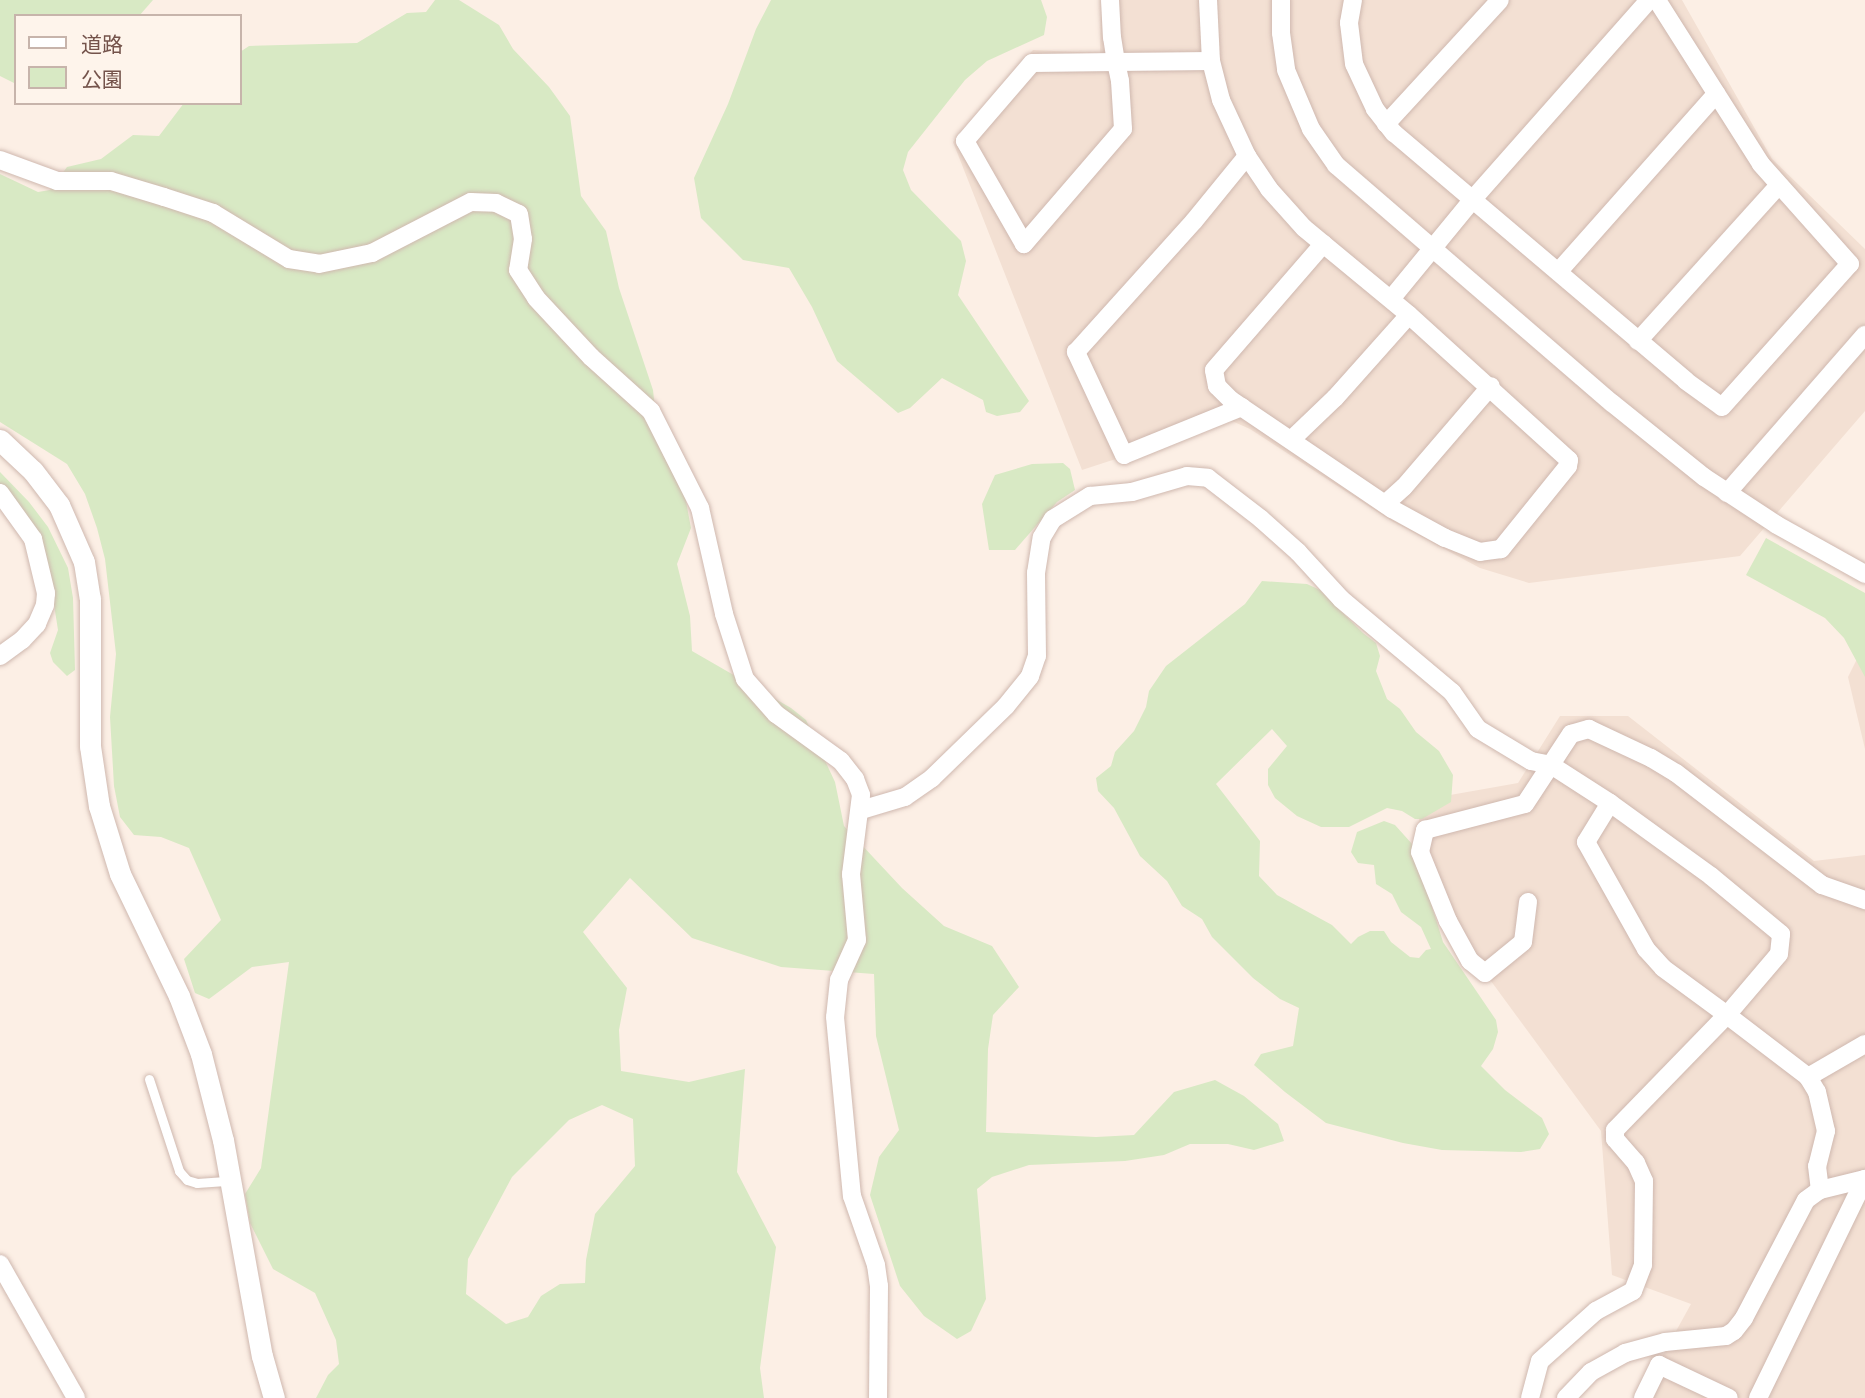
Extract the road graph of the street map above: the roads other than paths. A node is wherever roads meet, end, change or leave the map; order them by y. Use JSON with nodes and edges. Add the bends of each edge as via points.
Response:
{"nodes":[{"id":1,"x":1110,"y":0,"type":"edge"},
{"id":2,"x":1208,"y":0,"type":"edge"},
{"id":3,"x":1281,"y":0,"type":"edge"},
{"id":4,"x":1353,"y":0,"type":"edge"},
{"id":5,"x":1500,"y":0,"type":"edge"},
{"id":6,"x":1649,"y":0,"type":"edge"},
{"id":7,"x":1657,"y":0,"type":"edge"},
{"id":8,"x":1211,"y":61,"type":"junction"},
{"id":9,"x":1116,"y":62,"type":"junction"},
{"id":10,"x":1716,"y":94,"type":"junction"},
{"id":11,"x":1386,"y":124,"type":"junction"},
{"id":12,"x":1247,"y":156,"type":"junction"},
{"id":13,"x":0,"y":160,"type":"edge"},
{"id":14,"x":1778,"y":186,"type":"junction"},
{"id":15,"x":1473,"y":199,"type":"junction"},
{"id":16,"x":1323,"y":244,"type":"junction"},
{"id":17,"x":1433,"y":248,"type":"junction"},
{"id":18,"x":1559,"y":271,"type":"junction"},
{"id":19,"x":1391,"y":299,"type":"junction"},
{"id":20,"x":1409,"y":315,"type":"junction"},
{"id":21,"x":1865,"y":335,"type":"edge"},
{"id":22,"x":1638,"y":341,"type":"junction"},
{"id":23,"x":1491,"y":386,"type":"junction"},
{"id":24,"x":1242,"y":407,"type":"junction"},
{"id":25,"x":0,"y":440,"type":"edge"},
{"id":26,"x":1291,"y":440,"type":"junction"},
{"id":27,"x":0,"y":493,"type":"edge"},
{"id":28,"x":1727,"y":493,"type":"junction"},
{"id":29,"x":1385,"y":504,"type":"junction"},
{"id":30,"x":1865,"y":574,"type":"edge"},
{"id":31,"x":0,"y":656,"type":"edge"},
{"id":32,"x":1551,"y":765,"type":"junction"},
{"id":33,"x":1610,"y":803,"type":"junction"},
{"id":34,"x":861,"y":810,"type":"junction"},
{"id":35,"x":1865,"y":900,"type":"edge"},
{"id":36,"x":1528,"y":902,"type":"dead end"},
{"id":37,"x":1727,"y":1015,"type":"junction"},
{"id":38,"x":1865,"y":1044,"type":"edge"},
{"id":39,"x":1808,"y":1077,"type":"junction"},
{"id":40,"x":149,"y":1079,"type":"dead end"},
{"id":41,"x":1865,"y":1179,"type":"edge"},
{"id":42,"x":230,"y":1181,"type":"junction"},
{"id":43,"x":1820,"y":1190,"type":"junction"},
{"id":44,"x":0,"y":1264,"type":"edge"},
{"id":45,"x":76,"y":1398,"type":"edge"},
{"id":46,"x":274,"y":1398,"type":"edge"},
{"id":47,"x":878,"y":1398,"type":"edge"},
{"id":48,"x":1530,"y":1398,"type":"edge"},
{"id":49,"x":1566,"y":1398,"type":"edge"},
{"id":50,"x":1643,"y":1398,"type":"edge"},
{"id":51,"x":1729,"y":1398,"type":"edge"},
{"id":52,"x":1758,"y":1398,"type":"edge"}],
"edges":[{"from":1,"to":9,"type":"street"},
{"from":2,"to":8,"type":"street"},
{"from":3,"to":17,"type":"street","via":[[1286,71],[1311,128],[1336,165]]},
{"from":4,"to":11,"type":"street","via":[[1349,23],[1354,64],[1362,87]]},
{"from":5,"to":11,"type":"street"},
{"from":6,"to":15,"type":"street"},
{"from":7,"to":10,"type":"street"},
{"from":8,"to":9,"type":"street"},
{"from":8,"to":12,"type":"street","via":[[1221,100]]},
{"from":9,"to":9,"type":"street","via":[[1123,129],[1024,244],[965,141],[1032,63]]},
{"from":10,"to":14,"type":"street"},
{"from":10,"to":18,"type":"street"},
{"from":11,"to":15,"type":"street"},
{"from":12,"to":16,"type":"street","via":[[1283,206]]},
{"from":12,"to":24,"type":"street","via":[[1076,352],[1124,455]]},
{"from":13,"to":34,"type":"street","via":[[57,181],[111,181],[164,197],[213,213],[289,259],[319,264],[372,254],[471,202],[496,203],[519,214],[523,239],[518,270],[536,298],[591,357],[651,411],[700,508],[724,614],[745,679],[776,714],[841,761],[855,779]]},
{"from":14,"to":22,"type":"street"},
{"from":14,"to":22,"type":"street","via":[[1850,264],[1723,407]]},
{"from":15,"to":17,"type":"street"},
{"from":15,"to":18,"type":"street"},
{"from":16,"to":19,"type":"street"},
{"from":16,"to":24,"type":"street","via":[[1214,370],[1217,387]]},
{"from":17,"to":19,"type":"street"},
{"from":17,"to":28,"type":"street","via":[[1612,403]]},
{"from":18,"to":22,"type":"street"},
{"from":19,"to":20,"type":"street"},
{"from":20,"to":23,"type":"street"},
{"from":20,"to":26,"type":"street"},
{"from":21,"to":28,"type":"street"},
{"from":23,"to":29,"type":"street"},
{"from":23,"to":29,"type":"street","via":[[1569,460],[1501,549],[1479,552]]},
{"from":24,"to":26,"type":"street"},
{"from":25,"to":42,"type":"street","via":[[46,487],[70,524],[80,551],[90,598],[90,746],[99,806],[120,874],[179,996],[201,1054]]},
{"from":26,"to":29,"type":"street"},
{"from":27,"to":31,"type":"street","via":[[33,538],[46,593],[37,624]]},
{"from":28,"to":30,"type":"street"},
{"from":32,"to":33,"type":"street"},
{"from":32,"to":34,"type":"street","via":[[1531,761],[1478,729],[1452,692],[1341,599],[1261,519],[1208,478],[1187,476],[1132,492],[1090,496],[1053,519],[1042,537],[1037,656],[1030,676],[932,778],[905,797]]},
{"from":32,"to":35,"type":"street","via":[[1571,734],[1580,729],[1609,737],[1676,773],[1822,885]]},
{"from":32,"to":36,"type":"street","via":[[1525,804],[1425,830],[1420,852],[1470,961],[1485,973],[1523,942]]},
{"from":33,"to":37,"type":"street","via":[[1586,842],[1646,949],[1663,968]]},
{"from":33,"to":37,"type":"street","via":[[1781,934],[1779,954]]},
{"from":34,"to":47,"type":"street","via":[[851,874],[857,940],[836,991],[835,1017],[852,1196],[879,1286]]},
{"from":37,"to":39,"type":"street"},
{"from":37,"to":48,"type":"street","via":[[1615,1130],[1615,1139],[1636,1163],[1644,1181],[1643,1265],[1633,1291],[1596,1311],[1541,1361]]},
{"from":38,"to":39,"type":"street"},
{"from":39,"to":43,"type":"street","via":[[1826,1123],[1817,1166]]},
{"from":40,"to":42,"type":"lane","via":[[179,1171],[197,1183]]},
{"from":41,"to":43,"type":"street"},
{"from":41,"to":52,"type":"street"},
{"from":42,"to":46,"type":"street"},
{"from":43,"to":49,"type":"street","via":[[1801,1206],[1734,1331],[1727,1336],[1650,1345],[1625,1353],[1591,1372]]},
{"from":44,"to":45,"type":"street"},
{"from":50,"to":51,"type":"street","via":[[1660,1365]]}]}
